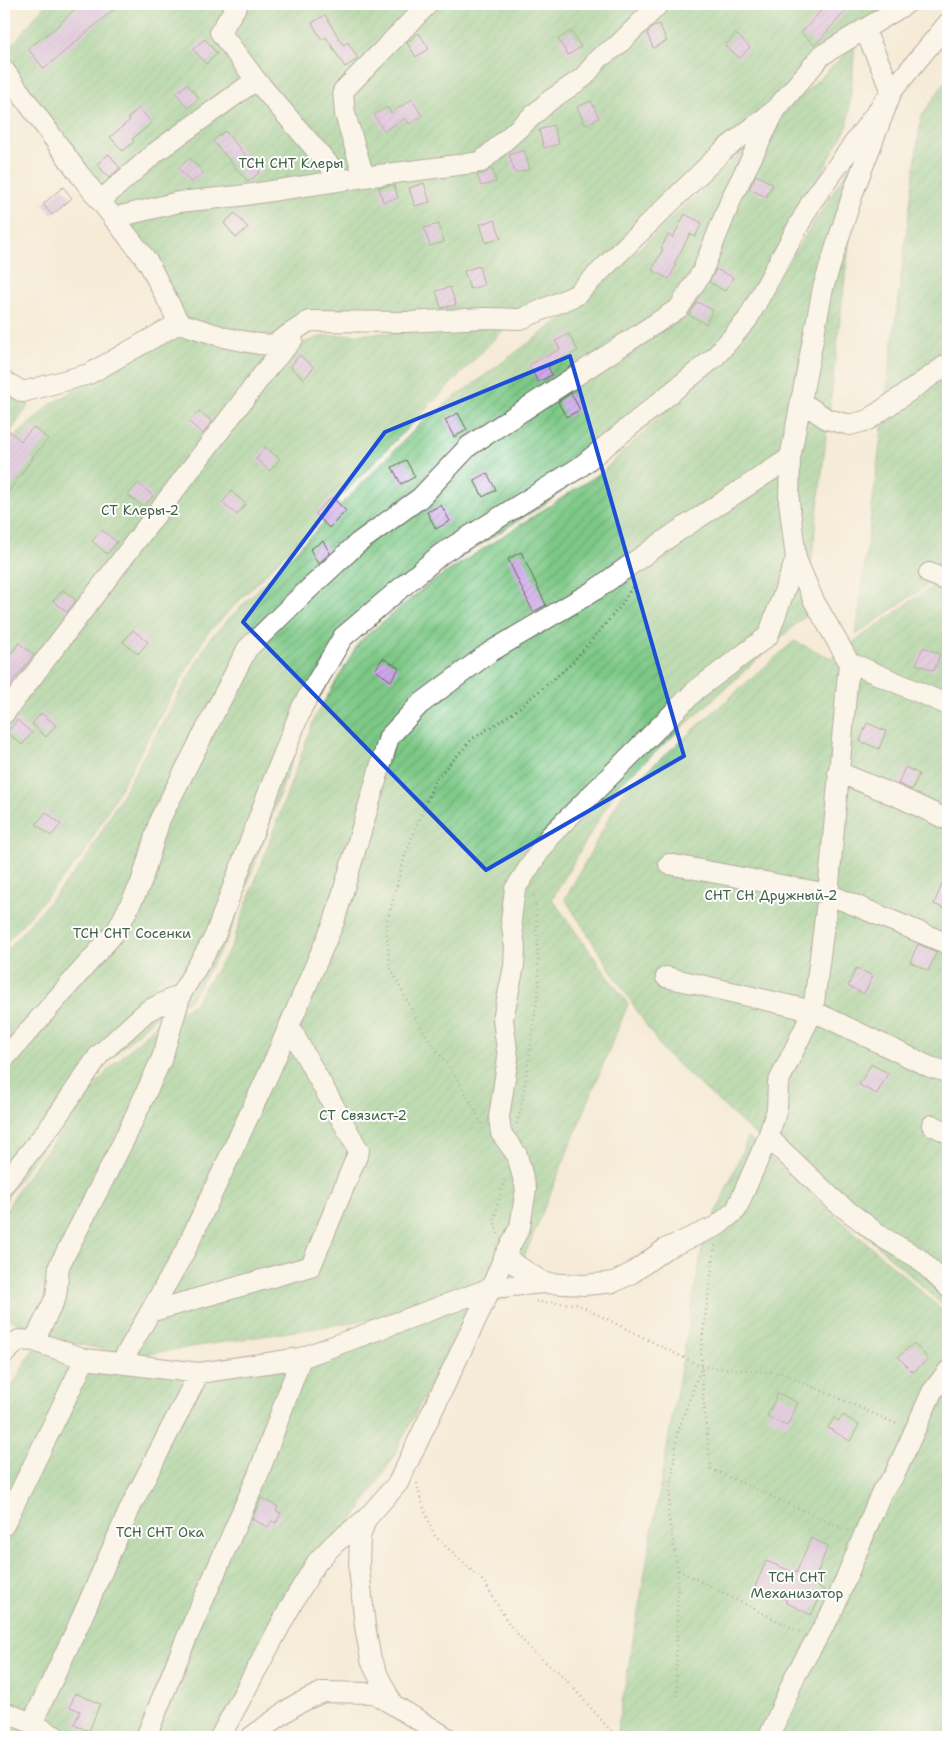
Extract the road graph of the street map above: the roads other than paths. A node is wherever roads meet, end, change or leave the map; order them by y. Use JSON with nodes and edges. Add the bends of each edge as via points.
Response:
{"nodes":[{"id":1,"x":238,"y":4,"type":"edge"},
{"id":2,"x":428,"y":4,"type":"edge"},
{"id":3,"x":659,"y":4,"type":"edge"},
{"id":4,"x":906,"y":4,"type":"edge"},
{"id":5,"x":948,"y":23,"type":"edge"},
{"id":6,"x":864,"y":29,"type":"junction"},
{"id":7,"x":4,"y":70,"type":"edge"},
{"id":8,"x":256,"y":80,"type":"junction"},
{"id":9,"x":892,"y":91,"type":"junction"},
{"id":10,"x":776,"y":109,"type":"junction"},
{"id":11,"x":364,"y":177,"type":"junction"},
{"id":12,"x":342,"y":180,"type":"junction"},
{"id":13,"x":100,"y":201,"type":"junction"},
{"id":14,"x":113,"y":218,"type":"junction"},
{"id":15,"x":309,"y":321,"type":"junction"},
{"id":16,"x":180,"y":323,"type":"junction"},
{"id":17,"x":948,"y":364,"type":"edge"},
{"id":18,"x":4,"y":381,"type":"edge"},
{"id":19,"x":800,"y":401,"type":"junction"},
{"id":20,"x":790,"y":458,"type":"junction"},
{"id":21,"x":796,"y":559,"type":"junction"},
{"id":22,"x":929,"y":572,"type":"dead end"},
{"id":23,"x":948,"y":581,"type":"edge"},
{"id":24,"x":850,"y":662,"type":"junction"},
{"id":25,"x":948,"y":705,"type":"edge"},
{"id":26,"x":4,"y":714,"type":"edge"},
{"id":27,"x":838,"y":772,"type":"junction"},
{"id":28,"x":948,"y":820,"type":"edge"},
{"id":29,"x":669,"y":864,"type":"dead end"},
{"id":30,"x":828,"y":894,"type":"junction"},
{"id":31,"x":948,"y":944,"type":"edge"},
{"id":32,"x":666,"y":977,"type":"dead end"},
{"id":33,"x":181,"y":994,"type":"junction"},
{"id":34,"x":813,"y":1011,"type":"junction"},
{"id":35,"x":289,"y":1026,"type":"junction"},
{"id":36,"x":4,"y":1059,"type":"edge"},
{"id":37,"x":948,"y":1072,"type":"edge"},
{"id":38,"x":768,"y":1137,"type":"junction"},
{"id":39,"x":4,"y":1183,"type":"edge"},
{"id":40,"x":504,"y":1257,"type":"junction"},
{"id":41,"x":948,"y":1287,"type":"edge"},
{"id":42,"x":491,"y":1288,"type":"junction"},
{"id":43,"x":538,"y":1291,"type":"junction"},
{"id":44,"x":150,"y":1312,"type":"junction"},
{"id":45,"x":34,"y":1342,"type":"junction"},
{"id":46,"x":4,"y":1354,"type":"edge"},
{"id":47,"x":301,"y":1358,"type":"junction"},
{"id":48,"x":85,"y":1360,"type":"junction"},
{"id":49,"x":121,"y":1363,"type":"junction"},
{"id":50,"x":948,"y":1371,"type":"edge"},
{"id":51,"x":199,"y":1373,"type":"junction"},
{"id":52,"x":366,"y":1519,"type":"junction"},
{"id":53,"x":4,"y":1525,"type":"edge"},
{"id":54,"x":393,"y":1704,"type":"junction"},
{"id":55,"x":4,"y":1712,"type":"edge"},
{"id":56,"x":32,"y":1723,"type":"junction"},
{"id":57,"x":56,"y":1737,"type":"edge"},
{"id":58,"x":146,"y":1737,"type":"edge"},
{"id":59,"x":220,"y":1737,"type":"edge"},
{"id":60,"x":251,"y":1737,"type":"edge"},
{"id":61,"x":446,"y":1737,"type":"edge"},
{"id":62,"x":768,"y":1737,"type":"edge"}],
"edges":[{"from":1,"to":8,"type":"street","via":[[220,32]]},
{"from":2,"to":11,"type":"street","via":[[343,91],[345,114]]},
{"from":3,"to":11,"type":"street","via":[[618,45],[599,58],[584,77],[549,101],[481,162]]},
{"from":4,"to":6,"type":"street"},
{"from":5,"to":9,"type":"street"},
{"from":6,"to":9,"type":"street"},
{"from":6,"to":10,"type":"street","via":[[822,55]]},
{"from":7,"to":13,"type":"street"},
{"from":8,"to":12,"type":"street"},
{"from":8,"to":13,"type":"street","via":[[156,152]]},
{"from":9,"to":19,"type":"street","via":[[854,190],[823,288]]},
{"from":9,"to":33,"type":"street","via":[[812,201],[746,320],[714,357],[580,467],[441,554],[343,637],[302,708],[214,938]]},
{"from":10,"to":15,"type":"street","via":[[724,150],[576,296],[521,320]]},
{"from":10,"to":36,"type":"street","via":[[732,197],[702,272],[679,308],[469,446],[420,498],[358,544],[247,649],[160,819],[141,883],[117,930]]},
{"from":11,"to":12,"type":"street"},
{"from":12,"to":14,"type":"street","via":[[179,202]]},
{"from":13,"to":14,"type":"street"},
{"from":14,"to":16,"type":"street","via":[[148,262]]},
{"from":15,"to":16,"type":"street","via":[[273,345],[227,338]]},
{"from":15,"to":26,"type":"street","via":[[270,365]]},
{"from":16,"to":18,"type":"street","via":[[89,374],[24,392]]},
{"from":17,"to":19,"type":"street","via":[[868,420],[850,425],[827,419]]},
{"from":19,"to":20,"type":"street"},
{"from":20,"to":21,"type":"street","via":[[789,502]]},
{"from":20,"to":35,"type":"street","via":[[595,590],[490,652],[419,705],[389,737],[334,922]]},
{"from":21,"to":24,"type":"street","via":[[814,601]]},
{"from":21,"to":40,"type":"street","via":[[768,636],[696,690],[549,837],[515,889],[511,920],[516,947],[503,1019],[508,1058],[499,1117],[501,1132],[517,1155],[526,1189],[520,1228]]},
{"from":22,"to":23,"type":"street"},
{"from":24,"to":25,"type":"street"},
{"from":24,"to":27,"type":"street"},
{"from":27,"to":28,"type":"street"},
{"from":27,"to":30,"type":"street"},
{"from":29,"to":30,"type":"street"},
{"from":30,"to":31,"type":"street"},
{"from":30,"to":34,"type":"street"},
{"from":32,"to":34,"type":"street"},
{"from":33,"to":39,"type":"street","via":[[147,1011],[99,1055],[52,1124]]},
{"from":33,"to":45,"type":"street","via":[[162,1058],[59,1266],[56,1297]]},
{"from":34,"to":37,"type":"street"},
{"from":34,"to":38,"type":"street","via":[[778,1084],[777,1109]]},
{"from":35,"to":44,"type":"street","via":[[189,1242]]},
{"from":35,"to":44,"type":"street","via":[[359,1150],[311,1266]]},
{"from":38,"to":41,"type":"street","via":[[836,1202],[882,1237],[918,1258]]},
{"from":38,"to":43,"type":"street","via":[[736,1210],[717,1226],[665,1249],[614,1282]]},
{"from":40,"to":42,"type":"street"},
{"from":40,"to":43,"type":"street"},
{"from":42,"to":43,"type":"street"},
{"from":42,"to":47,"type":"street"},
{"from":42,"to":52,"type":"street","via":[[398,1483]]},
{"from":44,"to":49,"type":"street"},
{"from":45,"to":46,"type":"street","via":[[19,1340]]},
{"from":45,"to":48,"type":"street"},
{"from":47,"to":51,"type":"street"},
{"from":47,"to":58,"type":"street","via":[[258,1475]]},
{"from":48,"to":49,"type":"street"},
{"from":48,"to":53,"type":"street"},
{"from":49,"to":51,"type":"street"},
{"from":50,"to":62,"type":"street","via":[[932,1392],[894,1476],[882,1491],[832,1612],[795,1676]]},
{"from":51,"to":56,"type":"street","via":[[132,1504]]},
{"from":52,"to":54,"type":"street","via":[[360,1537],[358,1568],[364,1617],[371,1660]]},
{"from":52,"to":59,"type":"street","via":[[317,1562]]},
{"from":54,"to":60,"type":"street","via":[[374,1693],[323,1692],[295,1705]]},
{"from":54,"to":61,"type":"street"},
{"from":55,"to":56,"type":"street"},
{"from":56,"to":57,"type":"street"}]}
